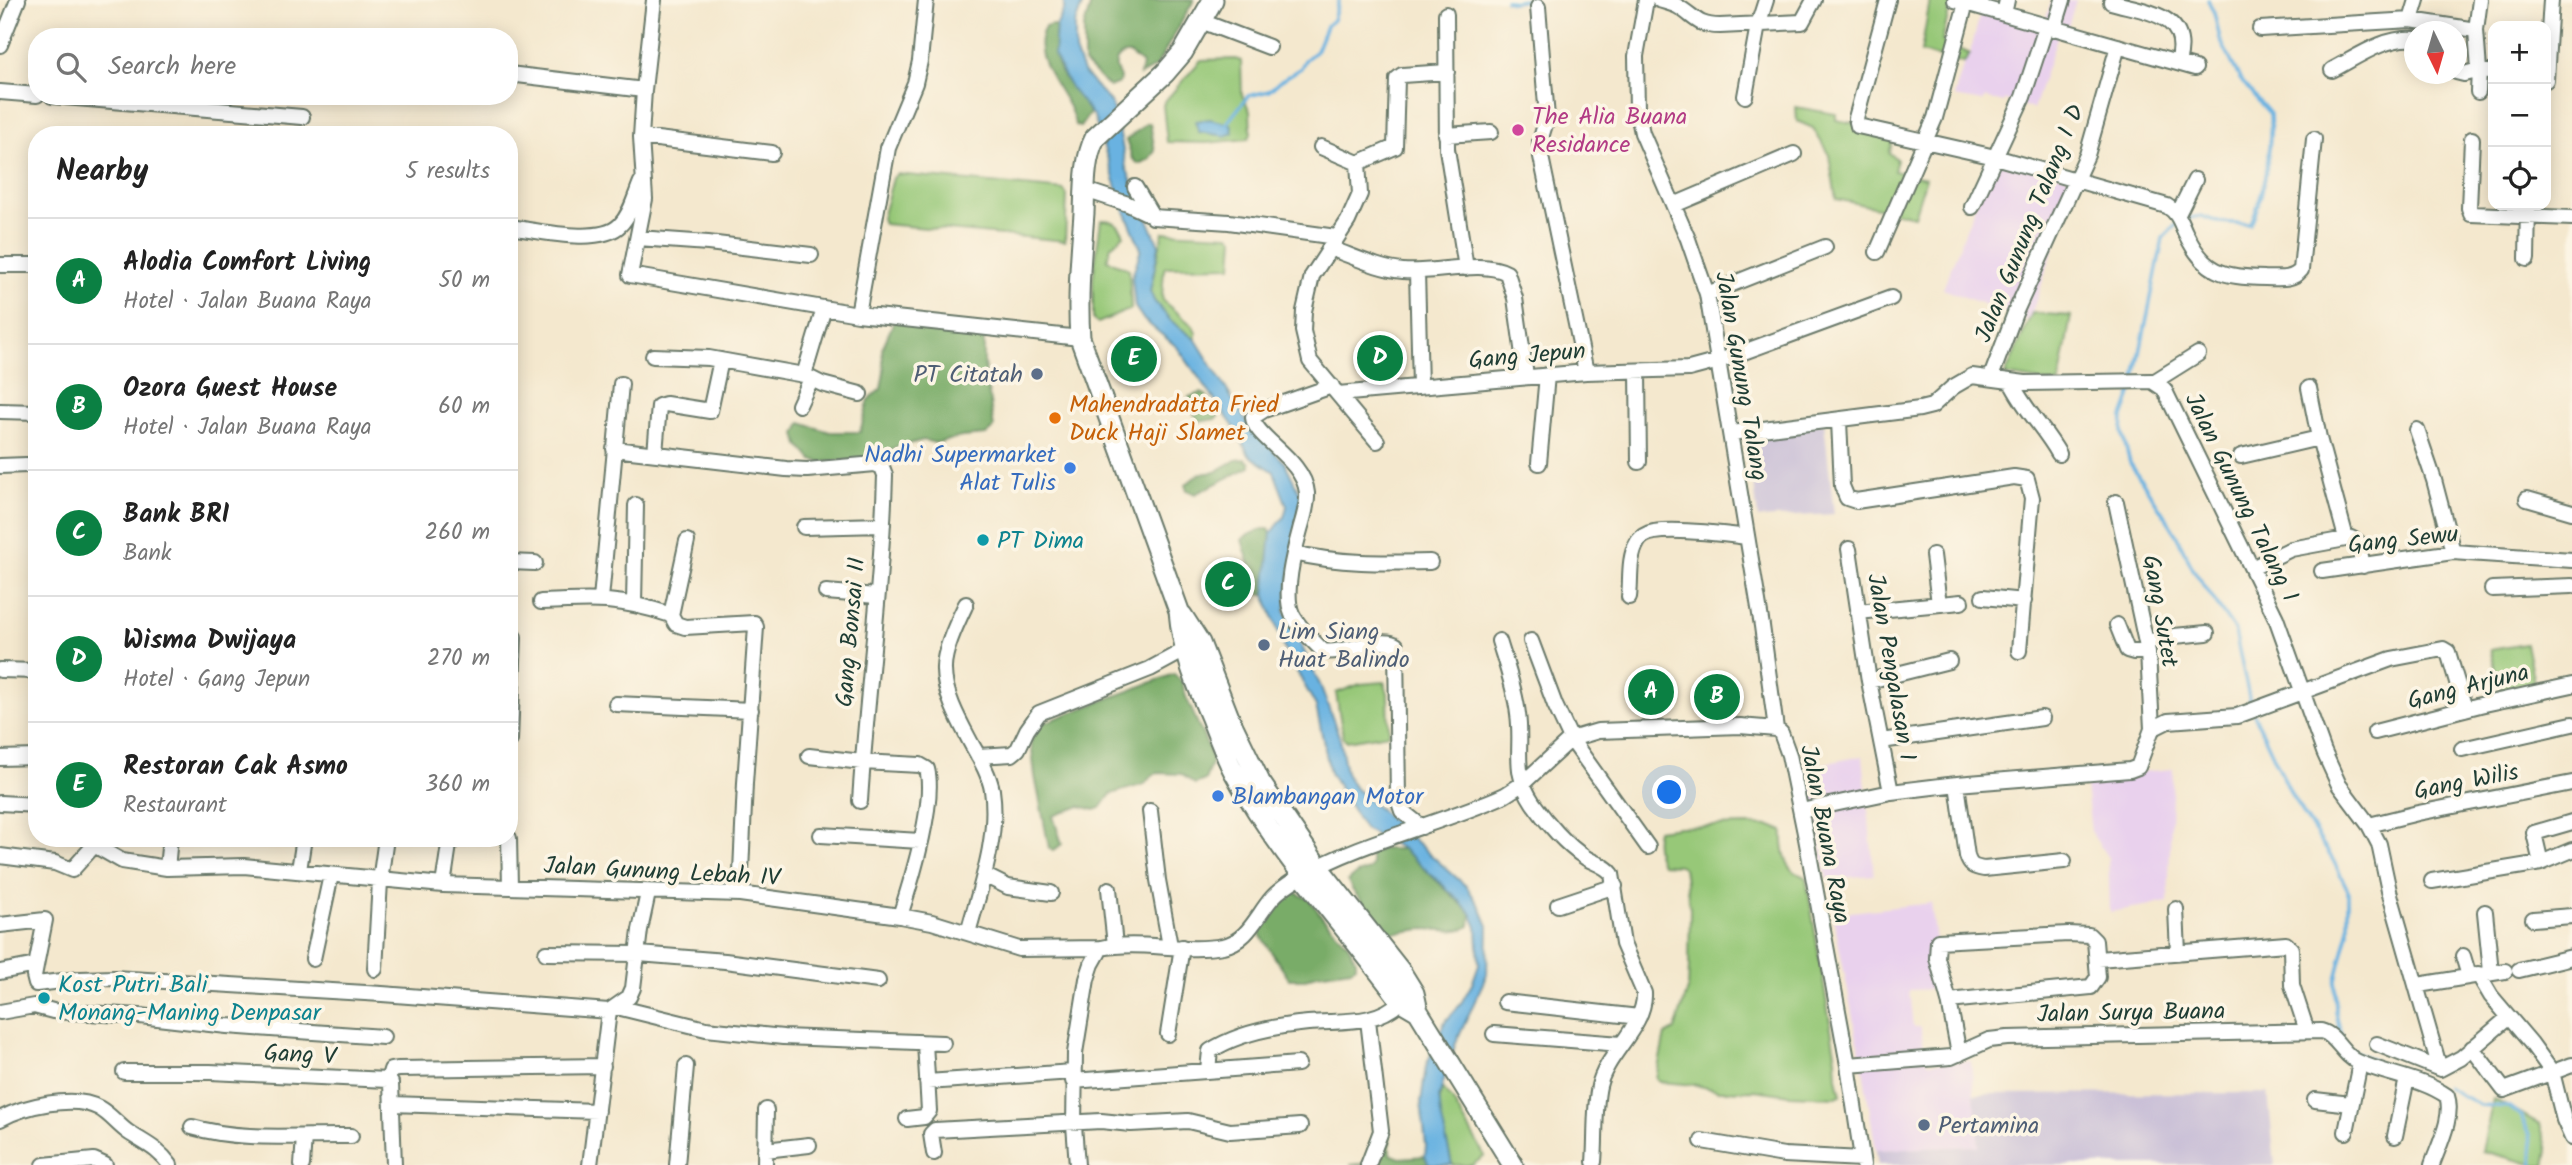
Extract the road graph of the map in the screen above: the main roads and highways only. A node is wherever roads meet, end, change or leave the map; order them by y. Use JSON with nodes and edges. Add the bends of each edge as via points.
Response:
{"nodes":[{"id":1,"x":1213,"y":0,"type":"edge"},
{"id":2,"x":1179,"y":611,"type":"junction"},
{"id":3,"x":1310,"y":871,"type":"junction"},
{"id":4,"x":1513,"y":1165,"type":"edge"}],
"edges":[{"from":1,"to":2,"type":"highway","via":[[1183,52],[1091,145],[1094,193],[1078,302],[1080,338]]},
{"from":2,"to":3,"type":"highway","via":[[1200,643],[1260,782]]},
{"from":2,"to":3,"type":"highway","via":[[1185,650],[1232,768],[1271,833]]},
{"from":3,"to":4,"type":"highway","via":[[1401,972],[1413,993],[1415,1011]]}]}
